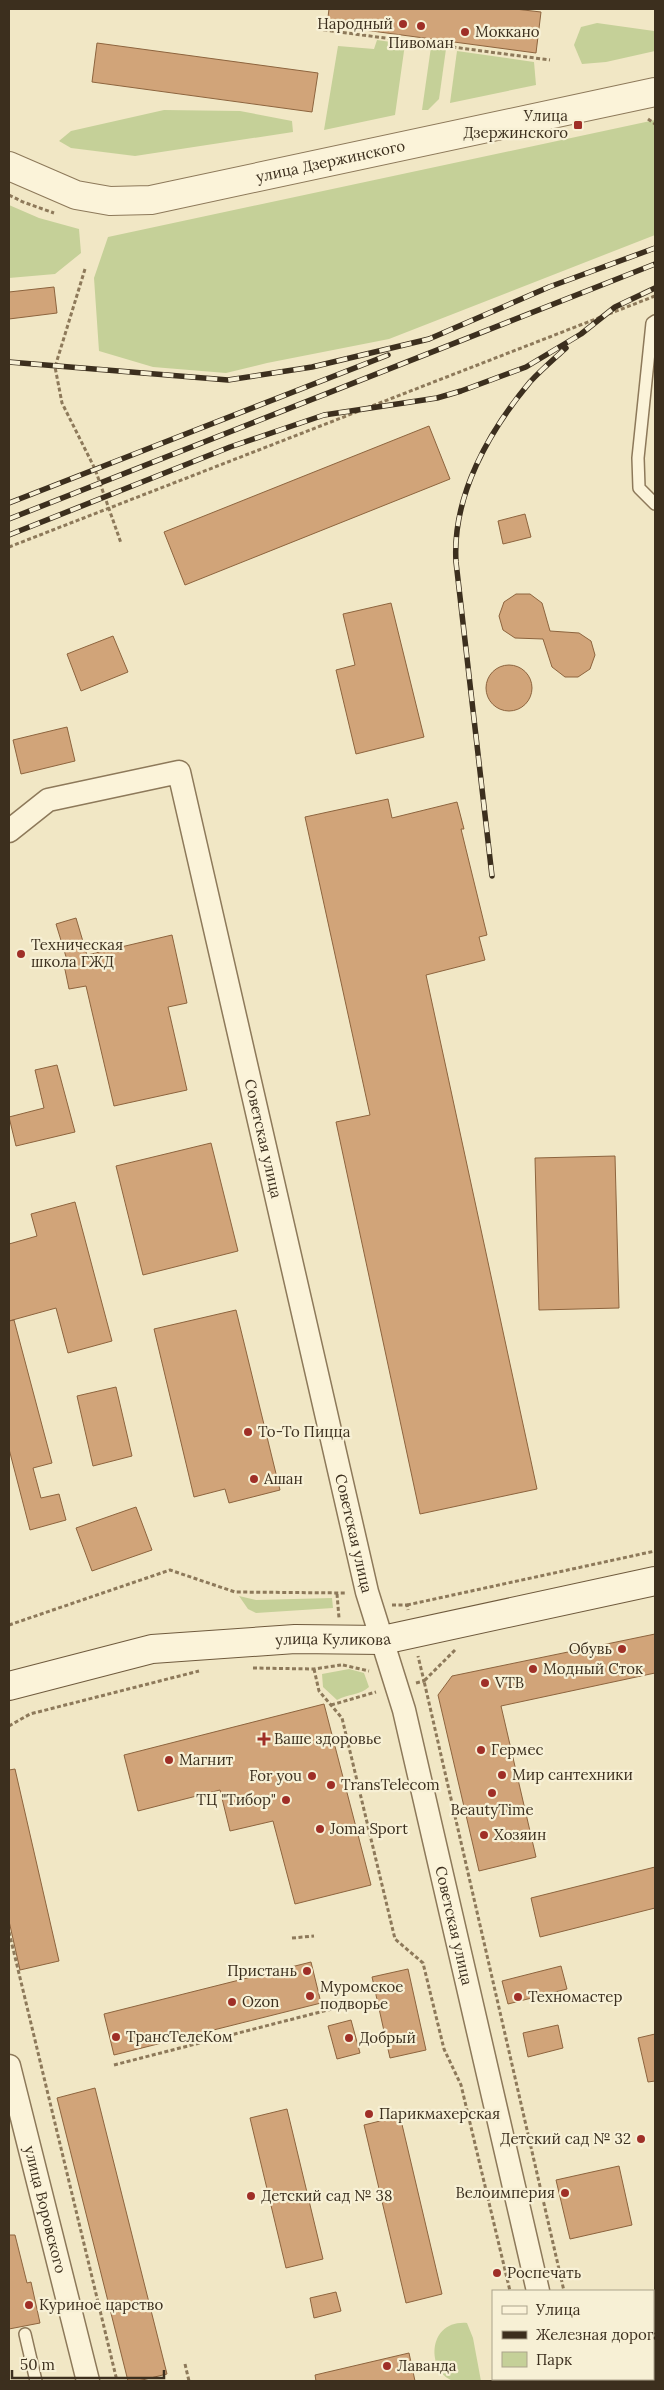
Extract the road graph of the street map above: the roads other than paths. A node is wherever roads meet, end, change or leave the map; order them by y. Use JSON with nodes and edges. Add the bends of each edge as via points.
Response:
{"nodes":[{"id":1,"x":655,"y":92,"type":"edge"},
{"id":2,"x":9,"y":166,"type":"edge"},
{"id":3,"x":655,"y":321,"type":"edge"},
{"id":4,"x":655,"y":504,"type":"edge"},
{"id":5,"x":9,"y":831,"type":"edge"},
{"id":6,"x":655,"y":1581,"type":"edge"},
{"id":7,"x":383,"y":1640,"type":"junction"},
{"id":8,"x":9,"y":1686,"type":"edge"},
{"id":9,"x":9,"y":2066,"type":"edge"},
{"id":10,"x":538,"y":2290,"type":"edge"},
{"id":11,"x":25,"y":2334,"type":"dead end"},
{"id":12,"x":36,"y":2381,"type":"edge"},
{"id":13,"x":88,"y":2381,"type":"edge"}],
"edges":[{"from":1,"to":2,"type":"street","name":"улица Дзержинского","via":[[150,200],[110,201],[76,195]]},
{"from":3,"to":4,"type":"lane","via":[[652,323],[638,458],[639,488]]},
{"from":5,"to":7,"type":"street","name":"Советская улица","via":[[48,800],[179,772],[367,1592]]},
{"from":6,"to":7,"type":"street","name":"улица Куликова"},
{"from":7,"to":8,"type":"street","name":"улица Куликова","via":[[294,1639],[152,1649]]},
{"from":7,"to":10,"type":"street","name":"Советская улица","via":[[404,1710]]},
{"from":9,"to":13,"type":"street","name":"улица Воровского"},
{"from":11,"to":12,"type":"lane"}]}
